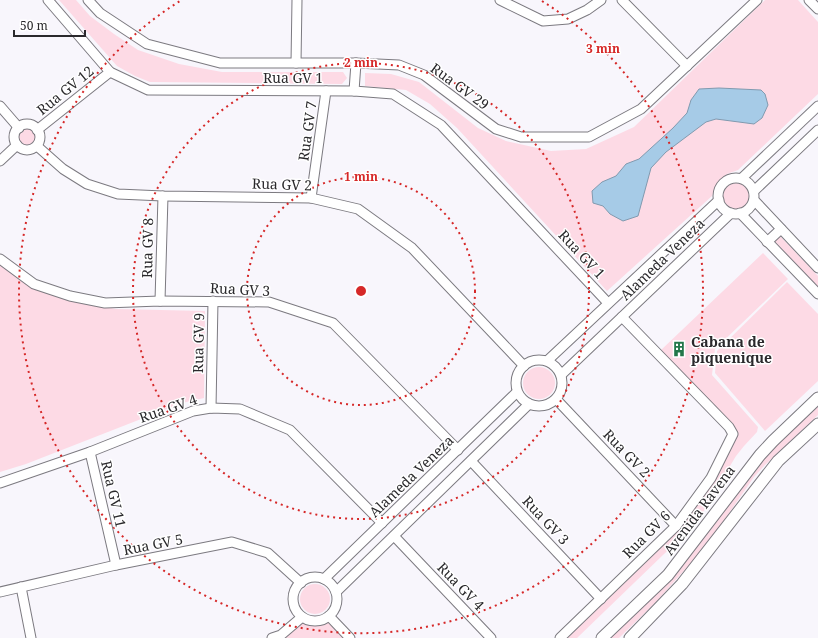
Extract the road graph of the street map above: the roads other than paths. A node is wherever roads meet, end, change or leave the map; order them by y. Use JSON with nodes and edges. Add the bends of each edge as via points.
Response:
{"nodes":[{"id":1,"x":48,"y":0,"type":"edge"},
{"id":2,"x":88,"y":0,"type":"edge"},
{"id":3,"x":297,"y":0,"type":"edge"},
{"id":4,"x":500,"y":0,"type":"edge"},
{"id":5,"x":601,"y":0,"type":"edge"},
{"id":6,"x":622,"y":0,"type":"edge"},
{"id":7,"x":757,"y":0,"type":"edge"},
{"id":8,"x":809,"y":0,"type":"edge"},
{"id":9,"x":818,"y":9,"type":"edge"},
{"id":10,"x":356,"y":63,"type":"junction"},
{"id":11,"x":296,"y":64,"type":"junction"},
{"id":12,"x":687,"y":66,"type":"junction"},
{"id":13,"x":110,"y":72,"type":"junction"},
{"id":14,"x":326,"y":91,"type":"junction"},
{"id":15,"x":354,"y":91,"type":"junction"},
{"id":16,"x":0,"y":106,"type":"edge"},
{"id":17,"x":818,"y":106,"type":"edge"},
{"id":18,"x":19,"y":128,"type":"junction"},
{"id":19,"x":38,"y":130,"type":"junction"},
{"id":20,"x":818,"y":130,"type":"edge"},
{"id":21,"x":17,"y":145,"type":"junction"},
{"id":22,"x":37,"y":146,"type":"junction"},
{"id":23,"x":0,"y":161,"type":"edge"},
{"id":24,"x":742,"y":178,"type":"junction"},
{"id":25,"x":754,"y":191,"type":"junction"},
{"id":26,"x":163,"y":196,"type":"junction"},
{"id":27,"x":311,"y":198,"type":"junction"},
{"id":28,"x":719,"y":200,"type":"junction"},
{"id":29,"x":754,"y":200,"type":"junction"},
{"id":30,"x":731,"y":213,"type":"junction"},
{"id":31,"x":740,"y":213,"type":"junction"},
{"id":32,"x":781,"y":229,"type":"junction"},
{"id":33,"x":767,"y":242,"type":"junction"},
{"id":34,"x":0,"y":259,"type":"edge"},
{"id":35,"x":818,"y":268,"type":"edge"},
{"id":36,"x":818,"y":294,"type":"edge"},
{"id":37,"x":160,"y":301,"type":"junction"},
{"id":38,"x":213,"y":301,"type":"junction"},
{"id":39,"x":608,"y":303,"type":"junction"},
{"id":40,"x":622,"y":317,"type":"junction"},
{"id":41,"x":547,"y":361,"type":"junction"},
{"id":42,"x":524,"y":366,"type":"junction"},
{"id":43,"x":561,"y":375,"type":"junction"},
{"id":44,"x":517,"y":392,"type":"junction"},
{"id":45,"x":818,"y":398,"type":"edge"},
{"id":46,"x":556,"y":399,"type":"junction"},
{"id":47,"x":529,"y":404,"type":"junction"},
{"id":48,"x":211,"y":408,"type":"junction"},
{"id":49,"x":818,"y":424,"type":"edge"},
{"id":50,"x":458,"y":450,"type":"junction"},
{"id":51,"x":90,"y":452,"type":"junction"},
{"id":52,"x":471,"y":461,"type":"junction"},
{"id":53,"x":0,"y":483,"type":"edge"},
{"id":54,"x":421,"y":486,"type":"junction"},
{"id":55,"x":432,"y":498,"type":"junction"},
{"id":56,"x":382,"y":523,"type":"junction"},
{"id":57,"x":676,"y":526,"type":"junction"},
{"id":58,"x":394,"y":536,"type":"junction"},
{"id":59,"x":116,"y":565,"type":"junction"},
{"id":60,"x":324,"y":580,"type":"junction"},
{"id":61,"x":301,"y":583,"type":"junction"},
{"id":62,"x":21,"y":587,"type":"junction"},
{"id":63,"x":0,"y":592,"type":"edge"},
{"id":64,"x":336,"y":592,"type":"junction"},
{"id":65,"x":601,"y":599,"type":"junction"},
{"id":66,"x":302,"y":616,"type":"junction"},
{"id":67,"x":329,"y":616,"type":"junction"},
{"id":68,"x":31,"y":638,"type":"edge"},
{"id":69,"x":272,"y":638,"type":"edge"},
{"id":70,"x":350,"y":638,"type":"edge"},
{"id":71,"x":491,"y":638,"type":"edge"},
{"id":72,"x":560,"y":638,"type":"edge"},
{"id":73,"x":602,"y":638,"type":"edge"},
{"id":74,"x":630,"y":638,"type":"edge"}],
"edges":[{"from":1,"to":13,"type":"street","name":"Rua GV 1"},
{"from":2,"to":11,"type":"street","name":"Rua GV 29","via":[[100,14],[147,44],[220,62]]},
{"from":3,"to":11,"type":"street"},
{"from":4,"to":5,"type":"street","via":[[542,21],[568,19]]},
{"from":6,"to":12,"type":"street"},
{"from":7,"to":12,"type":"street","name":"Rua GV 29"},
{"from":8,"to":9,"type":"street"},
{"from":10,"to":11,"type":"street","name":"Rua GV 29"},
{"from":10,"to":12,"type":"street","name":"Rua GV 29","via":[[399,65],[424,75],[496,129],[521,137],[589,137],[641,109]]},
{"from":10,"to":15,"type":"street"},
{"from":13,"to":14,"type":"street","name":"Rua GV 1","via":[[148,90]]},
{"from":13,"to":19,"type":"street","name":"Rua GV 12"},
{"from":14,"to":15,"type":"street","name":"Rua GV 1"},
{"from":14,"to":27,"type":"street","name":"Rua GV 7"},
{"from":15,"to":39,"type":"street","name":"Rua GV 1","via":[[393,94],[441,125]]},
{"from":16,"to":18,"type":"street"},
{"from":17,"to":24,"type":"street"},
{"from":18,"to":19,"type":"street","via":[[28,125]]},
{"from":18,"to":21,"type":"street","via":[[15,134]]},
{"from":19,"to":22,"type":"street","via":[[40,140]]},
{"from":20,"to":25,"type":"street"},
{"from":21,"to":22,"type":"street","via":[[26,150]]},
{"from":21,"to":23,"type":"street"},
{"from":22,"to":26,"type":"street","name":"Rua GV 2","via":[[63,169],[87,184],[118,194]]},
{"from":24,"to":25,"type":"street"},
{"from":24,"to":28,"type":"street","via":[[732,178],[722,184]]},
{"from":25,"to":29,"type":"street"},
{"from":26,"to":27,"type":"street","name":"Rua GV 2"},
{"from":26,"to":37,"type":"street","name":"Rua GV 8"},
{"from":27,"to":42,"type":"street","name":"Rua GV 2","via":[[358,209],[412,248]]},
{"from":28,"to":30,"type":"street","via":[[725,210]]},
{"from":28,"to":39,"type":"street","name":"Alameda Veneza"},
{"from":29,"to":31,"type":"street","via":[[749,208]]},
{"from":29,"to":32,"type":"street"},
{"from":30,"to":31,"type":"street"},
{"from":30,"to":40,"type":"street","name":"Alameda Veneza"},
{"from":31,"to":33,"type":"street"},
{"from":32,"to":33,"type":"street"},
{"from":32,"to":35,"type":"street"},
{"from":33,"to":36,"type":"street"},
{"from":34,"to":37,"type":"street","name":"Rua GV 3","via":[[34,284],[70,296],[105,302]]},
{"from":37,"to":38,"type":"street","name":"Rua GV 3"},
{"from":38,"to":48,"type":"street","name":"Rua GV 9"},
{"from":38,"to":50,"type":"street","name":"Rua GV 3","via":[[269,302],[333,323]]},
{"from":39,"to":41,"type":"street","name":"Alameda Veneza"},
{"from":40,"to":43,"type":"street","name":"Alameda Veneza"},
{"from":40,"to":57,"type":"street","name":"Rua GV 6","via":[[733,434],[711,478]]},
{"from":41,"to":42,"type":"street","via":[[535,360]]},
{"from":41,"to":43,"type":"street","via":[[558,369]]},
{"from":42,"to":44,"type":"street","via":[[517,378]]},
{"from":43,"to":46,"type":"street","via":[[562,388]]},
{"from":44,"to":47,"type":"street"},
{"from":44,"to":50,"type":"street","name":"Alameda Veneza"},
{"from":45,"to":73,"type":"street","name":"Avenida Ravena","via":[[760,455],[668,575]]},
{"from":46,"to":47,"type":"street","via":[[543,406]]},
{"from":46,"to":57,"type":"street","name":"Rua GV 2"},
{"from":47,"to":52,"type":"street"},
{"from":48,"to":51,"type":"street","name":"Rua GV 4","via":[[193,411]]},
{"from":48,"to":56,"type":"street","name":"Rua GV 4","via":[[240,409],[290,430]]},
{"from":49,"to":74,"type":"street","via":[[778,461],[682,584]]},
{"from":50,"to":54,"type":"street","name":"Alameda Veneza"},
{"from":51,"to":53,"type":"street","name":"Rua GV 4"},
{"from":51,"to":59,"type":"street","name":"Rua GV 11"},
{"from":52,"to":55,"type":"street"},
{"from":52,"to":65,"type":"street","name":"Rua GV 3"},
{"from":54,"to":55,"type":"street"},
{"from":54,"to":56,"type":"street","name":"Alameda Veneza"},
{"from":55,"to":58,"type":"street"},
{"from":56,"to":60,"type":"street","name":"Alameda Veneza"},
{"from":57,"to":65,"type":"street","name":"Rua GV 6"},
{"from":58,"to":64,"type":"street"},
{"from":58,"to":71,"type":"street","name":"Rua GV 4"},
{"from":59,"to":61,"type":"street","name":"Rua GV 5","via":[[232,542],[268,553]]},
{"from":59,"to":62,"type":"street","name":"Rua GV 5"},
{"from":60,"to":61,"type":"street","via":[[312,578]]},
{"from":60,"to":64,"type":"street","via":[[329,582]]},
{"from":61,"to":66,"type":"street","via":[[293,600],[297,612]]},
{"from":62,"to":63,"type":"street","name":"Rua GV 5"},
{"from":62,"to":68,"type":"street"},
{"from":64,"to":67,"type":"street","via":[[336,605]]},
{"from":65,"to":72,"type":"street","name":"Rua GV 6"},
{"from":66,"to":67,"type":"street","via":[[315,621]]},
{"from":66,"to":69,"type":"street","via":[[281,635]]},
{"from":67,"to":70,"type":"street"}]}
